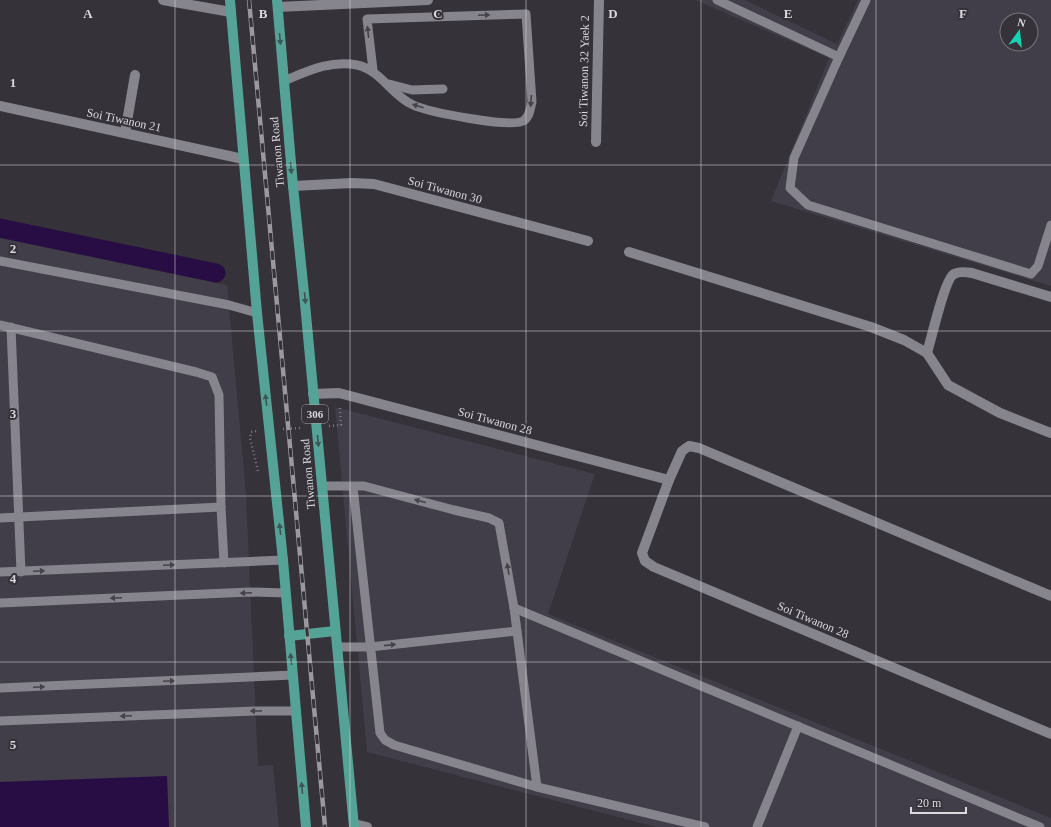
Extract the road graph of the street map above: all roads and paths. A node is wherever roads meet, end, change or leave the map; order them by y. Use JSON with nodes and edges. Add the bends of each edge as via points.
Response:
{"nodes":[{"id":1,"x":163,"y":0,"type":"edge"},
{"id":2,"x":230,"y":0,"type":"edge"},
{"id":3,"x":428,"y":0,"type":"edge"},
{"id":4,"x":599,"y":0,"type":"edge"},
{"id":5,"x":717,"y":0,"type":"edge"},
{"id":6,"x":866,"y":0,"type":"edge"},
{"id":7,"x":277,"y":3,"type":"edge"},
{"id":8,"x":230,"y":12,"type":"junction"},
{"id":9,"x":839,"y":57,"type":"junction"},
{"id":10,"x":373,"y":70,"type":"junction"},
{"id":11,"x":135,"y":76,"type":"dead end"},
{"id":12,"x":284,"y":81,"type":"junction"},
{"id":13,"x":386,"y":83,"type":"junction"},
{"id":14,"x":443,"y":89,"type":"dead end"},
{"id":15,"x":0,"y":106,"type":"edge"},
{"id":16,"x":125,"y":133,"type":"junction"},
{"id":17,"x":596,"y":142,"type":"dead end"},
{"id":18,"x":243,"y":159,"type":"junction"},
{"id":19,"x":293,"y":186,"type":"junction"},
{"id":20,"x":1051,"y":225,"type":"edge"},
{"id":21,"x":588,"y":241,"type":"dead end"},
{"id":22,"x":629,"y":252,"type":"dead end"},
{"id":23,"x":0,"y":261,"type":"edge"},
{"id":24,"x":1051,"y":297,"type":"edge"},
{"id":25,"x":256,"y":313,"type":"junction"},
{"id":26,"x":0,"y":324,"type":"edge"},
{"id":27,"x":11,"y":327,"type":"junction"},
{"id":28,"x":927,"y":353,"type":"junction"},
{"id":29,"x":313,"y":394,"type":"junction"},
{"id":30,"x":341,"y":425,"type":"dead end"},
{"id":31,"x":326,"y":426,"type":"dead end"},
{"id":32,"x":304,"y":428,"type":"dead end"},
{"id":33,"x":281,"y":430,"type":"dead end"},
{"id":34,"x":258,"y":431,"type":"dead end"},
{"id":35,"x":251,"y":432,"type":"dead end"},
{"id":36,"x":1051,"y":433,"type":"edge"},
{"id":37,"x":669,"y":480,"type":"junction"},
{"id":38,"x":322,"y":486,"type":"junction"},
{"id":39,"x":353,"y":487,"type":"junction"},
{"id":40,"x":221,"y":507,"type":"junction"},
{"id":41,"x":19,"y":517,"type":"junction"},
{"id":42,"x":0,"y":518,"type":"edge"},
{"id":43,"x":283,"y":560,"type":"junction"},
{"id":44,"x":224,"y":563,"type":"junction"},
{"id":45,"x":0,"y":572,"type":"edge"},
{"id":46,"x":21,"y":572,"type":"junction"},
{"id":47,"x":285,"y":593,"type":"junction"},
{"id":48,"x":1051,"y":596,"type":"edge"},
{"id":49,"x":0,"y":603,"type":"edge"},
{"id":50,"x":514,"y":608,"type":"junction"},
{"id":51,"x":336,"y":631,"type":"junction"},
{"id":52,"x":517,"y":631,"type":"junction"},
{"id":53,"x":289,"y":636,"type":"junction"},
{"id":54,"x":337,"y":647,"type":"junction"},
{"id":55,"x":370,"y":647,"type":"junction"},
{"id":56,"x":293,"y":675,"type":"junction"},
{"id":57,"x":0,"y":688,"type":"edge"},
{"id":58,"x":295,"y":711,"type":"junction"},
{"id":59,"x":0,"y":721,"type":"edge"},
{"id":60,"x":798,"y":726,"type":"junction"},
{"id":61,"x":1051,"y":734,"type":"edge"},
{"id":62,"x":537,"y":787,"type":"junction"},
{"id":63,"x":354,"y":825,"type":"edge"},
{"id":64,"x":306,"y":827,"type":"edge"},
{"id":65,"x":367,"y":827,"type":"edge"},
{"id":66,"x":705,"y":827,"type":"edge"},
{"id":67,"x":757,"y":827,"type":"edge"},
{"id":68,"x":1040,"y":827,"type":"edge"}],
"edges":[{"from":1,"to":8,"type":"street"},
{"from":2,"to":8,"type":"main road"},
{"from":3,"to":7,"type":"street"},
{"from":4,"to":17,"type":"street","name":"Soi Tiwanon 32 Yaek 2"},
{"from":5,"to":9,"type":"lane"},
{"from":6,"to":9,"type":"lane"},
{"from":7,"to":12,"type":"main road","name":"Tiwanon Road","number":"306","one_way":true},
{"from":8,"to":18,"type":"main road"},
{"from":9,"to":20,"type":"lane","via":[[794,158],[790,188],[808,205],[1031,274],[1038,266]]},
{"from":10,"to":12,"type":"lane","via":[[339,62],[317,67]]},
{"from":10,"to":13,"type":"lane"},
{"from":10,"to":13,"type":"lane","one_way":true,"via":[[367,19],[526,14],[532,102],[529,116],[522,121],[490,122],[425,109],[412,105]]},
{"from":11,"to":16,"type":"street"},
{"from":12,"to":19,"type":"main road","name":"Tiwanon Road","number":"306","one_way":true},
{"from":13,"to":14,"type":"lane","via":[[412,90]]},
{"from":15,"to":16,"type":"street","name":"Soi Tiwanon 21"},
{"from":16,"to":18,"type":"street","name":"Soi Tiwanon 21"},
{"from":18,"to":25,"type":"main road"},
{"from":19,"to":21,"type":"street","name":"Soi Tiwanon 30","via":[[374,184]]},
{"from":19,"to":29,"type":"main road","name":"Tiwanon Road","number":"306","one_way":true},
{"from":22,"to":28,"type":"street","via":[[871,327],[904,340]]},
{"from":23,"to":25,"type":"lane","via":[[229,305]]},
{"from":24,"to":28,"type":"street","via":[[972,273],[953,274],[945,290]]},
{"from":43,"to":25,"type":"main road","one_way":true},
{"from":26,"to":27,"type":"lane"},
{"from":27,"to":40,"type":"lane","via":[[212,377],[218,395]]},
{"from":27,"to":41,"type":"lane"},
{"from":28,"to":36,"type":"street","via":[[948,385],[1000,413]]},
{"from":29,"to":37,"type":"street","name":"Soi Tiwanon 28","via":[[339,393]]},
{"from":29,"to":38,"type":"main road","name":"Tiwanon Road","number":"306","one_way":true},
{"from":30,"to":31,"type":"path"},
{"from":32,"to":33,"type":"path"},
{"from":34,"to":35,"type":"path"},
{"from":37,"to":48,"type":"street","name":"Soi Tiwanon 28","via":[[682,451],[689,446],[699,448]]},
{"from":37,"to":61,"type":"street","name":"Soi Tiwanon 28","via":[[642,553],[649,564]]},
{"from":38,"to":39,"type":"lane"},
{"from":38,"to":51,"type":"main road","name":"Tiwanon Road","number":"306"},
{"from":50,"to":39,"type":"lane","one_way":true,"via":[[499,523],[489,518],[364,486]]},
{"from":39,"to":55,"type":"lane"},
{"from":40,"to":41,"type":"lane"},
{"from":40,"to":44,"type":"lane"},
{"from":41,"to":42,"type":"lane"},
{"from":41,"to":46,"type":"lane"},
{"from":43,"to":44,"type":"lane"},
{"from":43,"to":47,"type":"main road"},
{"from":46,"to":44,"type":"lane","one_way":true},
{"from":45,"to":46,"type":"lane"},
{"from":47,"to":49,"type":"lane","one_way":true,"via":[[250,592]]},
{"from":47,"to":53,"type":"main road"},
{"from":50,"to":52,"type":"lane"},
{"from":50,"to":60,"type":"lane"},
{"from":51,"to":53,"type":"main road"},
{"from":51,"to":54,"type":"main road","name":"Tiwanon Road","number":"306"},
{"from":55,"to":52,"type":"lane","one_way":true},
{"from":52,"to":62,"type":"lane"},
{"from":56,"to":53,"type":"main road","one_way":true},
{"from":54,"to":55,"type":"lane"},
{"from":54,"to":63,"type":"main road","name":"Tiwanon Road","number":"306"},
{"from":55,"to":62,"type":"lane","via":[[380,733],[385,740],[394,745]]},
{"from":57,"to":56,"type":"lane","one_way":true},
{"from":56,"to":58,"type":"main road"},
{"from":58,"to":59,"type":"lane","one_way":true},
{"from":64,"to":58,"type":"main road","one_way":true},
{"from":60,"to":67,"type":"lane"},
{"from":60,"to":68,"type":"lane"},
{"from":62,"to":66,"type":"lane"},
{"from":63,"to":65,"type":"street"}]}
